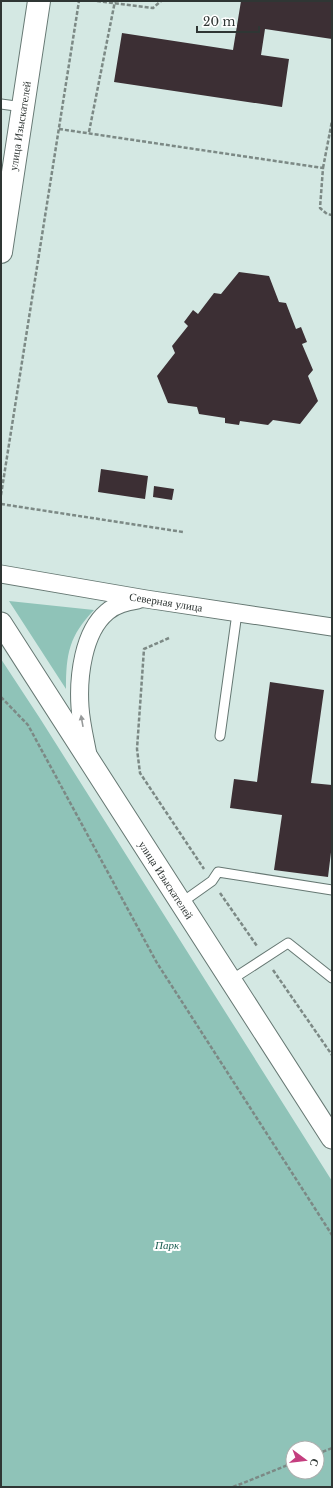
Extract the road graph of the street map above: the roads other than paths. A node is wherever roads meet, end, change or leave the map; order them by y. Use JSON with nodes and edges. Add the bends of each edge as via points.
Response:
{"nodes":[{"id":1,"x":39,"y":1,"type":"edge"},
{"id":2,"x":1,"y":104,"type":"edge"},
{"id":3,"x":23,"y":107,"type":"junction"},
{"id":4,"x":1,"y":252,"type":"edge"},
{"id":5,"x":1,"y":574,"type":"edge"},
{"id":6,"x":146,"y":599,"type":"junction"},
{"id":7,"x":237,"y":613,"type":"junction"},
{"id":8,"x":1,"y":623,"type":"edge"},
{"id":9,"x":332,"y":627,"type":"edge"},
{"id":10,"x":220,"y":736,"type":"dead end"},
{"id":11,"x":89,"y":760,"type":"junction"},
{"id":12,"x":332,"y":890,"type":"edge"},
{"id":13,"x":181,"y":903,"type":"junction"},
{"id":14,"x":332,"y":978,"type":"edge"},
{"id":15,"x":231,"y":980,"type":"junction"},
{"id":16,"x":332,"y":1138,"type":"edge"}],
"edges":[{"from":1,"to":3,"type":"main road","name":"улица Изыскателей"},
{"from":2,"to":3,"type":"lane"},
{"from":3,"to":4,"type":"main road","name":"улица Изыскателей"},
{"from":5,"to":6,"type":"street","name":"Северная улица"},
{"from":6,"to":7,"type":"street","name":"Северная улица"},
{"from":11,"to":6,"type":"street","one_way":true,"via":[[80,707],[80,678],[85,650],[93,628],[106,612],[122,603]]},
{"from":7,"to":9,"type":"street","name":"Северная улица"},
{"from":7,"to":10,"type":"lane"},
{"from":8,"to":11,"type":"street","name":"улица Изыскателей"},
{"from":11,"to":13,"type":"street","name":"улица Изыскателей"},
{"from":12,"to":13,"type":"lane","via":[[218,872],[212,881]]},
{"from":13,"to":15,"type":"street","name":"улица Изыскателей"},
{"from":14,"to":15,"type":"lane","via":[[288,944]]},
{"from":15,"to":16,"type":"street","name":"улица Изыскателей"}]}
